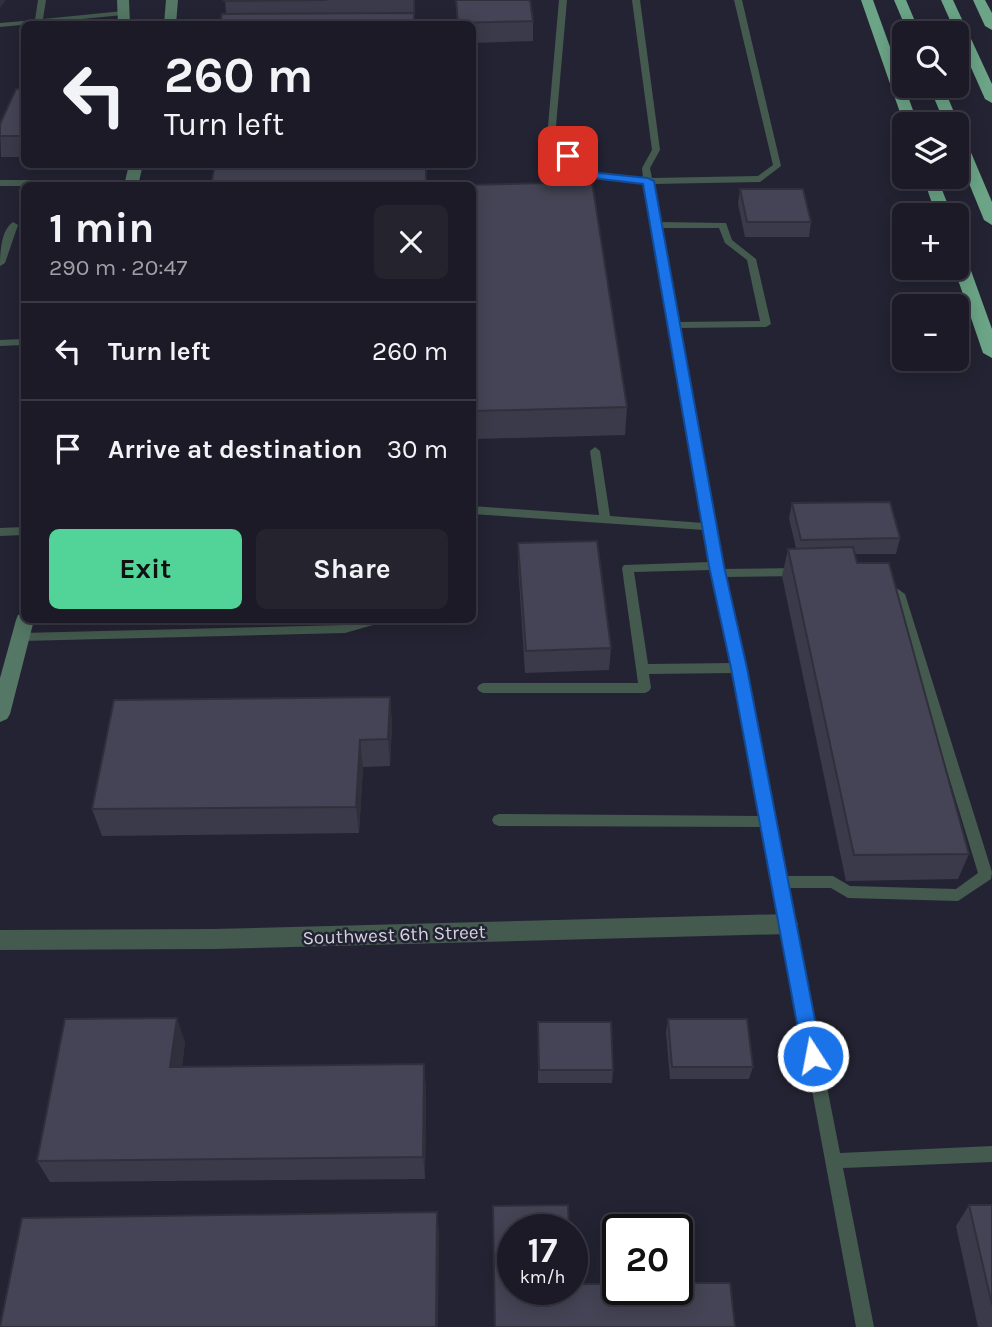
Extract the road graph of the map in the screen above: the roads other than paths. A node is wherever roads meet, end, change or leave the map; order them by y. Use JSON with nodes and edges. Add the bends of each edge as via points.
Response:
{"nodes":[{"id":1,"x":42,"y":0,"type":"edge"},
{"id":2,"x":123,"y":0,"type":"edge"},
{"id":3,"x":172,"y":0,"type":"edge"},
{"id":4,"x":564,"y":0,"type":"edge"},
{"id":5,"x":636,"y":0,"type":"edge"},
{"id":6,"x":738,"y":0,"type":"edge"},
{"id":7,"x":867,"y":0,"type":"edge"},
{"id":8,"x":900,"y":0,"type":"edge"},
{"id":9,"x":947,"y":0,"type":"edge"},
{"id":10,"x":979,"y":0,"type":"edge"},
{"id":11,"x":124,"y":19,"type":"edge"},
{"id":12,"x":39,"y":21,"type":"edge"},
{"id":13,"x":67,"y":21,"type":"edge"},
{"id":14,"x":170,"y":21,"type":"edge"},
{"id":15,"x":909,"y":21,"type":"edge"},
{"id":16,"x":21,"y":23,"type":"edge"},
{"id":17,"x":0,"y":25,"type":"edge"},
{"id":18,"x":992,"y":26,"type":"edge"},
{"id":19,"x":992,"y":99,"type":"edge"},
{"id":20,"x":907,"y":112,"type":"edge"},
{"id":21,"x":969,"y":165,"type":"edge"},
{"id":22,"x":648,"y":181,"type":"junction"},
{"id":23,"x":0,"y":183,"type":"edge"},
{"id":24,"x":21,"y":183,"type":"edge"},
{"id":25,"x":992,"y":220,"type":"edge"},
{"id":26,"x":13,"y":225,"type":"dead end"},
{"id":27,"x":655,"y":225,"type":"junction"},
{"id":28,"x":0,"y":263,"type":"edge"},
{"id":29,"x":966,"y":280,"type":"edge"},
{"id":30,"x":673,"y":325,"type":"junction"},
{"id":31,"x":21,"y":342,"type":"edge"},
{"id":32,"x":0,"y":343,"type":"edge"},
{"id":33,"x":992,"y":353,"type":"edge"},
{"id":34,"x":595,"y":451,"type":"dead end"},
{"id":35,"x":476,"y":510,"type":"edge"},
{"id":36,"x":605,"y":520,"type":"junction"},
{"id":37,"x":710,"y":527,"type":"junction"},
{"id":38,"x":0,"y":531,"type":"edge"},
{"id":39,"x":21,"y":531,"type":"edge"},
{"id":40,"x":717,"y":570,"type":"junction"},
{"id":41,"x":811,"y":572,"type":"edge"},
{"id":42,"x":876,"y":579,"type":"edge"},
{"id":43,"x":366,"y":623,"type":"edge"},
{"id":44,"x":23,"y":628,"type":"edge"},
{"id":45,"x":739,"y":668,"type":"junction"},
{"id":46,"x":642,"y":669,"type":"junction"},
{"id":47,"x":483,"y":688,"type":"dead end"},
{"id":48,"x":0,"y":715,"type":"edge"},
{"id":49,"x":499,"y":820,"type":"dead end"},
{"id":50,"x":768,"y":822,"type":"junction"},
{"id":51,"x":779,"y":882,"type":"junction"},
{"id":52,"x":787,"y":924,"type":"junction"},
{"id":53,"x":0,"y":940,"type":"edge"},
{"id":54,"x":992,"y":1154,"type":"edge"},
{"id":55,"x":833,"y":1161,"type":"junction"},
{"id":56,"x":865,"y":1327,"type":"edge"}],
"edges":[{"from":1,"to":12,"type":"lane"},
{"from":2,"to":11,"type":"main road"},
{"from":3,"to":14,"type":"main road"},
{"from":4,"to":22,"type":"lane","via":[[552,126],[568,156],[596,176]]},
{"from":5,"to":22,"type":"lane","via":[[656,150],[646,168]]},
{"from":6,"to":22,"type":"lane","via":[[777,166],[760,179]]},
{"from":7,"to":20,"type":"highway"},
{"from":8,"to":15,"type":"highway"},
{"from":9,"to":19,"type":"highway"},
{"from":10,"to":18,"type":"highway"},
{"from":11,"to":13,"type":"lane"},
{"from":16,"to":17,"type":"lane"},
{"from":21,"to":25,"type":"highway"},
{"from":22,"to":27,"type":"lane"},
{"from":23,"to":24,"type":"lane"},
{"from":26,"to":28,"type":"lane"},
{"from":27,"to":30,"type":"lane"},
{"from":27,"to":30,"type":"lane","via":[[723,225],[727,241],[751,259],[766,324]]},
{"from":29,"to":33,"type":"highway"},
{"from":30,"to":37,"type":"lane"},
{"from":31,"to":32,"type":"lane"},
{"from":34,"to":36,"type":"lane"},
{"from":35,"to":36,"type":"lane"},
{"from":36,"to":37,"type":"lane"},
{"from":37,"to":40,"type":"lane"},
{"from":38,"to":39,"type":"lane"},
{"from":40,"to":41,"type":"lane"},
{"from":40,"to":45,"type":"lane"},
{"from":40,"to":46,"type":"lane","via":[[628,568]]},
{"from":42,"to":51,"type":"lane","via":[[899,594],[986,875],[958,895],[848,892],[833,882]]},
{"from":43,"to":44,"type":"lane","via":[[345,629]]},
{"from":44,"to":48,"type":"main road"},
{"from":45,"to":46,"type":"lane"},
{"from":45,"to":50,"type":"lane"},
{"from":46,"to":47,"type":"lane","via":[[645,688]]},
{"from":49,"to":50,"type":"lane"},
{"from":50,"to":51,"type":"lane"},
{"from":51,"to":52,"type":"lane"},
{"from":52,"to":53,"type":"street","name":"Southwest 6th Street"},
{"from":52,"to":55,"type":"lane"},
{"from":54,"to":55,"type":"lane"},
{"from":55,"to":56,"type":"lane"}]}
